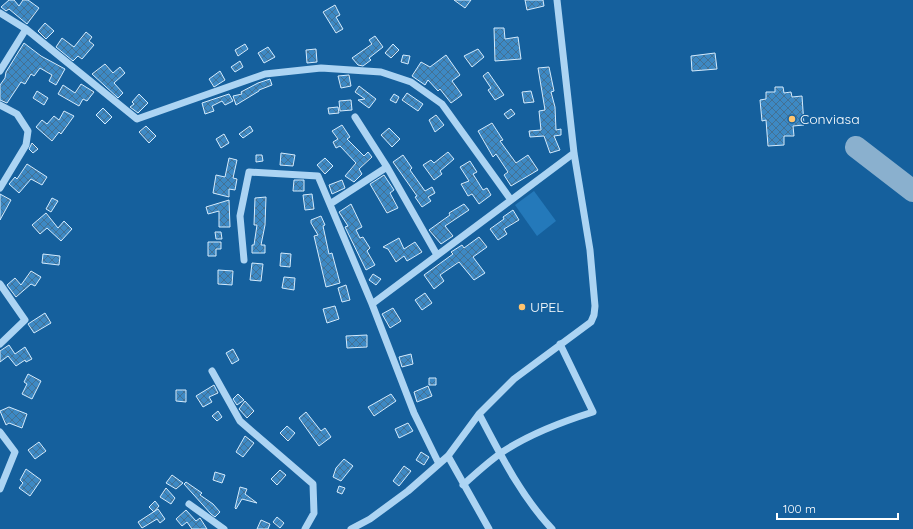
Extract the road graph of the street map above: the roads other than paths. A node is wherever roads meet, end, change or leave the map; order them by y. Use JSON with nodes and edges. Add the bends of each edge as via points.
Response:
{"nodes":[{"id":1,"x":557,"y":0,"type":"edge"},
{"id":2,"x":0,"y":13,"type":"edge"},
{"id":3,"x":26,"y":29,"type":"junction"},
{"id":4,"x":0,"y":70,"type":"edge"},
{"id":5,"x":0,"y":105,"type":"edge"},
{"id":6,"x":355,"y":118,"type":"dead end"},
{"id":7,"x":574,"y":152,"type":"junction"},
{"id":8,"x":387,"y":167,"type":"junction"},
{"id":9,"x":0,"y":188,"type":"edge"},
{"id":10,"x":510,"y":200,"type":"junction"},
{"id":11,"x":330,"y":204,"type":"junction"},
{"id":12,"x":437,"y":255,"type":"junction"},
{"id":13,"x":244,"y":260,"type":"dead end"},
{"id":14,"x":0,"y":284,"type":"edge"},
{"id":15,"x":372,"y":304,"type":"junction"},
{"id":16,"x":0,"y":344,"type":"edge"},
{"id":17,"x":560,"y":344,"type":"junction"},
{"id":18,"x":212,"y":371,"type":"dead end"},
{"id":19,"x":479,"y":414,"type":"junction"},
{"id":20,"x":0,"y":432,"type":"edge"},
{"id":21,"x":500,"y":454,"type":"junction"},
{"id":22,"x":448,"y":456,"type":"junction"},
{"id":23,"x":439,"y":464,"type":"junction"},
{"id":24,"x":463,"y":485,"type":"junction"},
{"id":25,"x":0,"y":489,"type":"edge"},
{"id":26,"x":189,"y":504,"type":"dead end"},
{"id":27,"x":224,"y":529,"type":"edge"},
{"id":28,"x":305,"y":529,"type":"edge"},
{"id":29,"x":351,"y":529,"type":"edge"},
{"id":30,"x":489,"y":529,"type":"edge"},
{"id":31,"x":552,"y":529,"type":"edge"}],
"edges":[{"from":1,"to":7,"type":"street"},
{"from":2,"to":3,"type":"street"},
{"from":3,"to":4,"type":"street"},
{"from":3,"to":10,"type":"street","via":[[137,119],[265,74],[329,69],[381,72],[411,82],[442,104]]},
{"from":5,"to":9,"type":"street","via":[[17,114],[28,131],[26,145]]},
{"from":6,"to":8,"type":"street"},
{"from":7,"to":10,"type":"street"},
{"from":7,"to":17,"type":"street","via":[[590,250],[595,306],[590,322]]},
{"from":8,"to":11,"type":"street"},
{"from":8,"to":12,"type":"street"},
{"from":10,"to":12,"type":"street"},
{"from":11,"to":13,"type":"street","via":[[318,176],[249,172],[240,216]]},
{"from":11,"to":15,"type":"street"},
{"from":12,"to":15,"type":"street"},
{"from":14,"to":16,"type":"street","via":[[25,320]]},
{"from":15,"to":23,"type":"street","via":[[414,413]]},
{"from":17,"to":19,"type":"street","via":[[514,379]]},
{"from":17,"to":21,"type":"street","via":[[593,412],[561,422]]},
{"from":18,"to":28,"type":"street","via":[[240,421],[313,484],[314,513]]},
{"from":19,"to":21,"type":"street"},
{"from":19,"to":22,"type":"street"},
{"from":20,"to":25,"type":"street","via":[[14,452]]},
{"from":21,"to":24,"type":"street"},
{"from":21,"to":31,"type":"street","via":[[538,514]]},
{"from":22,"to":23,"type":"street"},
{"from":22,"to":24,"type":"street"},
{"from":23,"to":29,"type":"street","via":[[370,519]]},
{"from":24,"to":30,"type":"street"},
{"from":26,"to":27,"type":"street"}]}
